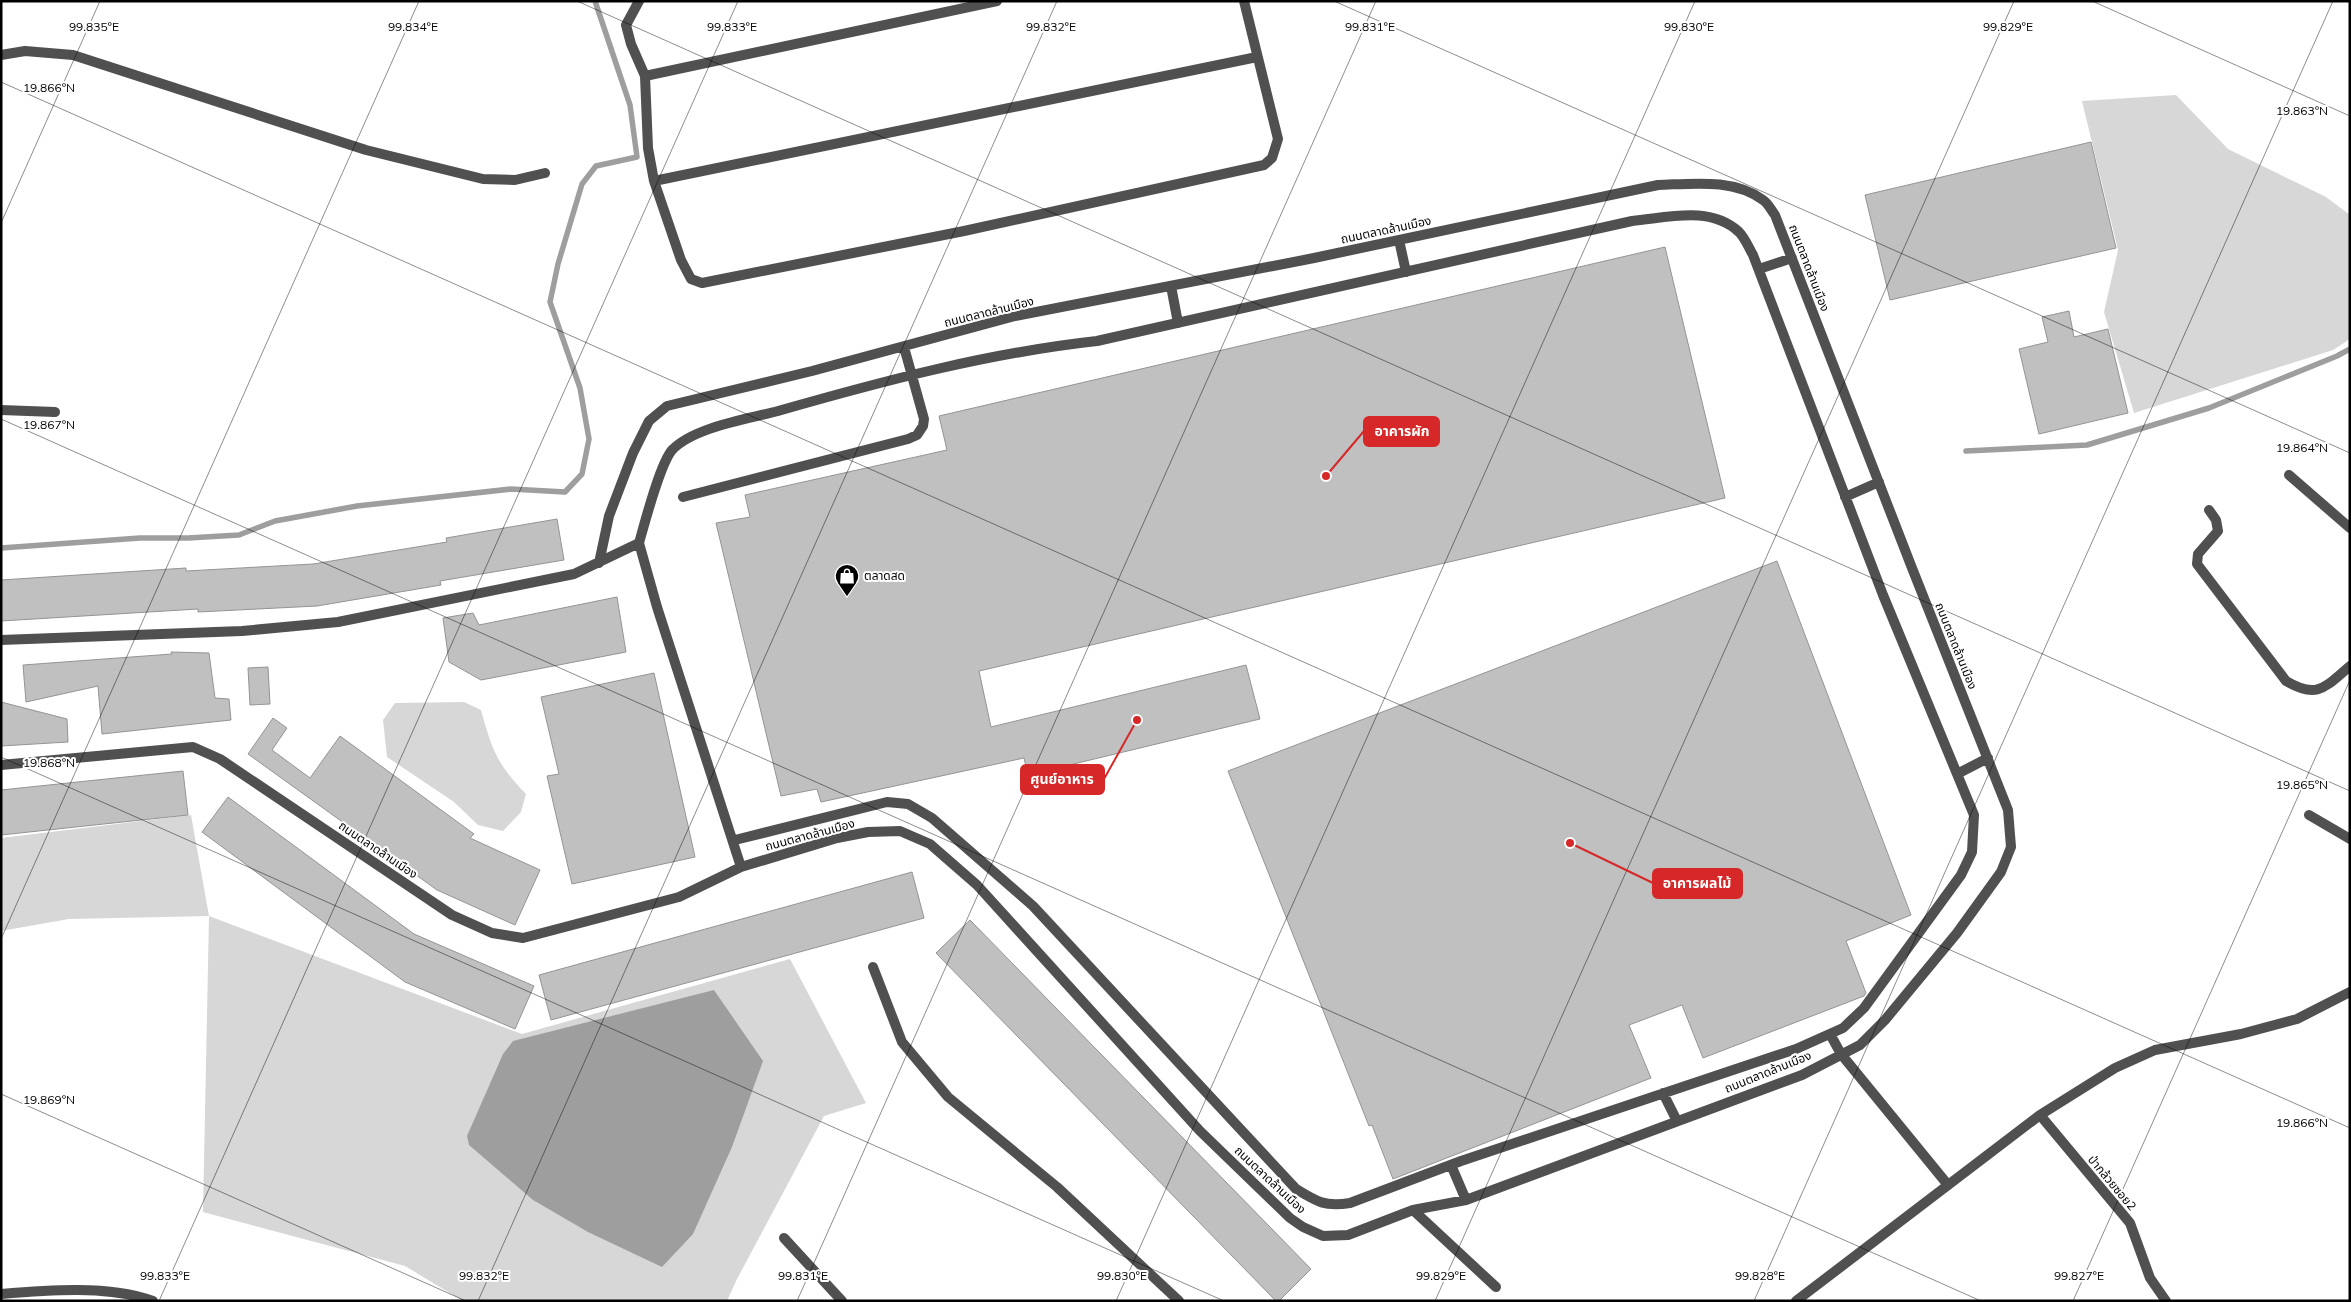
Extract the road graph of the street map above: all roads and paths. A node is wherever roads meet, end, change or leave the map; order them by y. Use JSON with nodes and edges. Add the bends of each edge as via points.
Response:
{"nodes":[{"id":1,"x":640,"y":1,"type":"edge"},
{"id":2,"x":997,"y":1,"type":"edge"},
{"id":3,"x":1244,"y":1,"type":"edge"},
{"id":4,"x":1,"y":55,"type":"edge"},
{"id":5,"x":1257,"y":57,"type":"junction"},
{"id":6,"x":645,"y":76,"type":"junction"},
{"id":7,"x":545,"y":173,"type":"dead end"},
{"id":8,"x":654,"y":181,"type":"junction"},
{"id":9,"x":1399,"y":240,"type":"junction"},
{"id":10,"x":1792,"y":258,"type":"junction"},
{"id":11,"x":1759,"y":269,"type":"junction"},
{"id":12,"x":1406,"y":272,"type":"junction"},
{"id":13,"x":1171,"y":286,"type":"junction"},
{"id":14,"x":1178,"y":323,"type":"junction"},
{"id":15,"x":904,"y":347,"type":"junction"},
{"id":16,"x":912,"y":375,"type":"junction"},
{"id":17,"x":1,"y":410,"type":"edge"},
{"id":18,"x":54,"y":412,"type":"dead end"},
{"id":19,"x":2289,"y":475,"type":"dead end"},
{"id":20,"x":1879,"y":482,"type":"junction"},
{"id":21,"x":683,"y":497,"type":"dead end"},
{"id":22,"x":1846,"y":497,"type":"junction"},
{"id":23,"x":2209,"y":510,"type":"dead end"},
{"id":24,"x":2350,"y":528,"type":"edge"},
{"id":25,"x":639,"y":543,"type":"junction"},
{"id":26,"x":599,"y":563,"type":"junction"},
{"id":27,"x":1,"y":640,"type":"edge"},
{"id":28,"x":2350,"y":666,"type":"edge"},
{"id":29,"x":1988,"y":758,"type":"junction"},
{"id":30,"x":1,"y":765,"type":"edge"},
{"id":31,"x":1957,"y":774,"type":"junction"},
{"id":32,"x":2309,"y":815,"type":"dead end"},
{"id":33,"x":735,"y":840,"type":"junction"},
{"id":34,"x":2350,"y":840,"type":"edge"},
{"id":35,"x":741,"y":867,"type":"junction"},
{"id":36,"x":873,"y":967,"type":"dead end"},
{"id":37,"x":2350,"y":992,"type":"edge"},
{"id":38,"x":1830,"y":1034,"type":"junction"},
{"id":39,"x":1841,"y":1054,"type":"junction"},
{"id":40,"x":1663,"y":1093,"type":"junction"},
{"id":41,"x":2040,"y":1115,"type":"junction"},
{"id":42,"x":1676,"y":1121,"type":"junction"},
{"id":43,"x":1450,"y":1165,"type":"junction"},
{"id":44,"x":1948,"y":1185,"type":"junction"},
{"id":45,"x":1466,"y":1200,"type":"junction"},
{"id":46,"x":1413,"y":1210,"type":"junction"},
{"id":47,"x":784,"y":1238,"type":"dead end"},
{"id":48,"x":1496,"y":1287,"type":"dead end"},
{"id":49,"x":1,"y":1294,"type":"edge"},
{"id":50,"x":154,"y":1301,"type":"edge"},
{"id":51,"x":842,"y":1301,"type":"edge"},
{"id":52,"x":1179,"y":1301,"type":"edge"},
{"id":53,"x":1796,"y":1301,"type":"edge"},
{"id":54,"x":2166,"y":1301,"type":"edge"}],
"edges":[{"from":1,"to":6,"type":"street","via":[[626,25]]},
{"from":2,"to":6,"type":"street"},
{"from":3,"to":5,"type":"street"},
{"from":4,"to":7,"type":"street","via":[[25,51],[72,54],[366,150],[483,179],[516,180]]},
{"from":5,"to":8,"type":"street"},
{"from":5,"to":8,"type":"street","via":[[1278,138],[1272,158],[1264,166],[818,261],[711,283],[691,279],[681,260]]},
{"from":6,"to":8,"type":"street","via":[[648,148]]},
{"from":9,"to":10,"type":"street","name":"ถนนตลาดล้านเมือง","via":[[1658,185],[1714,184],[1742,190],[1764,200],[1775,215]]},
{"from":9,"to":12,"type":"street"},
{"from":9,"to":13,"type":"street","name":"ถนนตลาดล้านเมือง"},
{"from":10,"to":11,"type":"street"},
{"from":10,"to":20,"type":"street","name":"ถนนตลาดล้านเมือง"},
{"from":11,"to":12,"type":"street","name":"ถนนตลาดล้านเมือง","via":[[1740,233],[1722,220],[1695,215],[1632,221]]},
{"from":11,"to":22,"type":"street","name":"ถนนตลาดล้านเมือง"},
{"from":12,"to":14,"type":"street","name":"ถนนตลาดล้านเมือง"},
{"from":13,"to":14,"type":"street"},
{"from":13,"to":15,"type":"street","name":"ถนนตลาดล้านเมือง","via":[[1015,316]]},
{"from":14,"to":16,"type":"street","name":"ถนนตลาดล้านเมือง","via":[[1097,341],[1013,352]]},
{"from":15,"to":16,"type":"street"},
{"from":15,"to":26,"type":"street","name":"ถนนตลาดล้านเมือง","via":[[667,406],[650,421],[633,453],[609,516]]},
{"from":16,"to":21,"type":"street","via":[[924,419],[917,435]]},
{"from":16,"to":25,"type":"street","name":"ถนนตลาดล้านเมือง","via":[[699,433],[677,446],[671,451],[660,475]]},
{"from":17,"to":18,"type":"street"},
{"from":19,"to":24,"type":"street"},
{"from":20,"to":22,"type":"street"},
{"from":20,"to":29,"type":"street","name":"ถนนตลาดล้านเมือง"},
{"from":22,"to":31,"type":"street","name":"ถนนตลาดล้านเมือง"},
{"from":23,"to":28,"type":"street","via":[[2218,531],[2198,554],[2197,564],[2286,681],[2300,689],[2313,690],[2325,687]]},
{"from":25,"to":26,"type":"street"},
{"from":25,"to":33,"type":"street","via":[[703,750]]},
{"from":26,"to":27,"type":"street","via":[[574,574],[338,622],[242,630]]},
{"from":29,"to":31,"type":"street"},
{"from":29,"to":39,"type":"street","name":"ถนนตลาดล้านเมือง","via":[[2008,810],[2011,847],[2001,872],[1958,932],[1885,1020],[1860,1045]]},
{"from":30,"to":35,"type":"street","name":"ถนนตลาดล้านเมือง","via":[[193,747],[220,759],[452,915],[492,933],[508,936],[523,938],[679,897]]},
{"from":31,"to":38,"type":"street","name":"ถนนตลาดล้านเมือง","via":[[1974,815],[1972,852],[1961,875],[1864,1008],[1843,1028]]},
{"from":32,"to":34,"type":"street"},
{"from":33,"to":35,"type":"street"},
{"from":33,"to":43,"type":"street","name":"ถนนตลาดล้านเมือง","via":[[887,802],[908,804],[932,818],[1033,906],[1296,1189],[1319,1203],[1350,1203]]},
{"from":35,"to":46,"type":"street","name":"ถนนตลาดล้านเมือง","via":[[868,832],[900,831],[930,844],[977,885],[1200,1131],[1290,1218],[1323,1236],[1348,1235]]},
{"from":36,"to":52,"type":"street","via":[[902,1042],[948,1097],[1057,1187]]},
{"from":37,"to":41,"type":"street","via":[[2297,1019],[2241,1034],[2155,1050],[2115,1068]]},
{"from":38,"to":39,"type":"street"},
{"from":38,"to":40,"type":"street","name":"ถนนตลาดล้านเมือง","via":[[1796,1049]]},
{"from":39,"to":42,"type":"street","name":"ถนนตลาดล้านเมือง","via":[[1802,1075]]},
{"from":39,"to":44,"type":"street"},
{"from":40,"to":42,"type":"street"},
{"from":40,"to":43,"type":"street","name":"ถนนตลาดล้านเมือง"},
{"from":41,"to":44,"type":"street"},
{"from":41,"to":54,"type":"street","name":"ป่ากล้วยซอย2","via":[[2130,1223],[2150,1278]]},
{"from":42,"to":45,"type":"street","name":"ถนนตลาดล้านเมือง"},
{"from":43,"to":45,"type":"street"},
{"from":44,"to":53,"type":"street"},
{"from":45,"to":46,"type":"street","name":"ถนนตลาดล้านเมือง"},
{"from":46,"to":48,"type":"street"},
{"from":47,"to":51,"type":"street"},
{"from":49,"to":50,"type":"street","via":[[85,1290]]}]}
